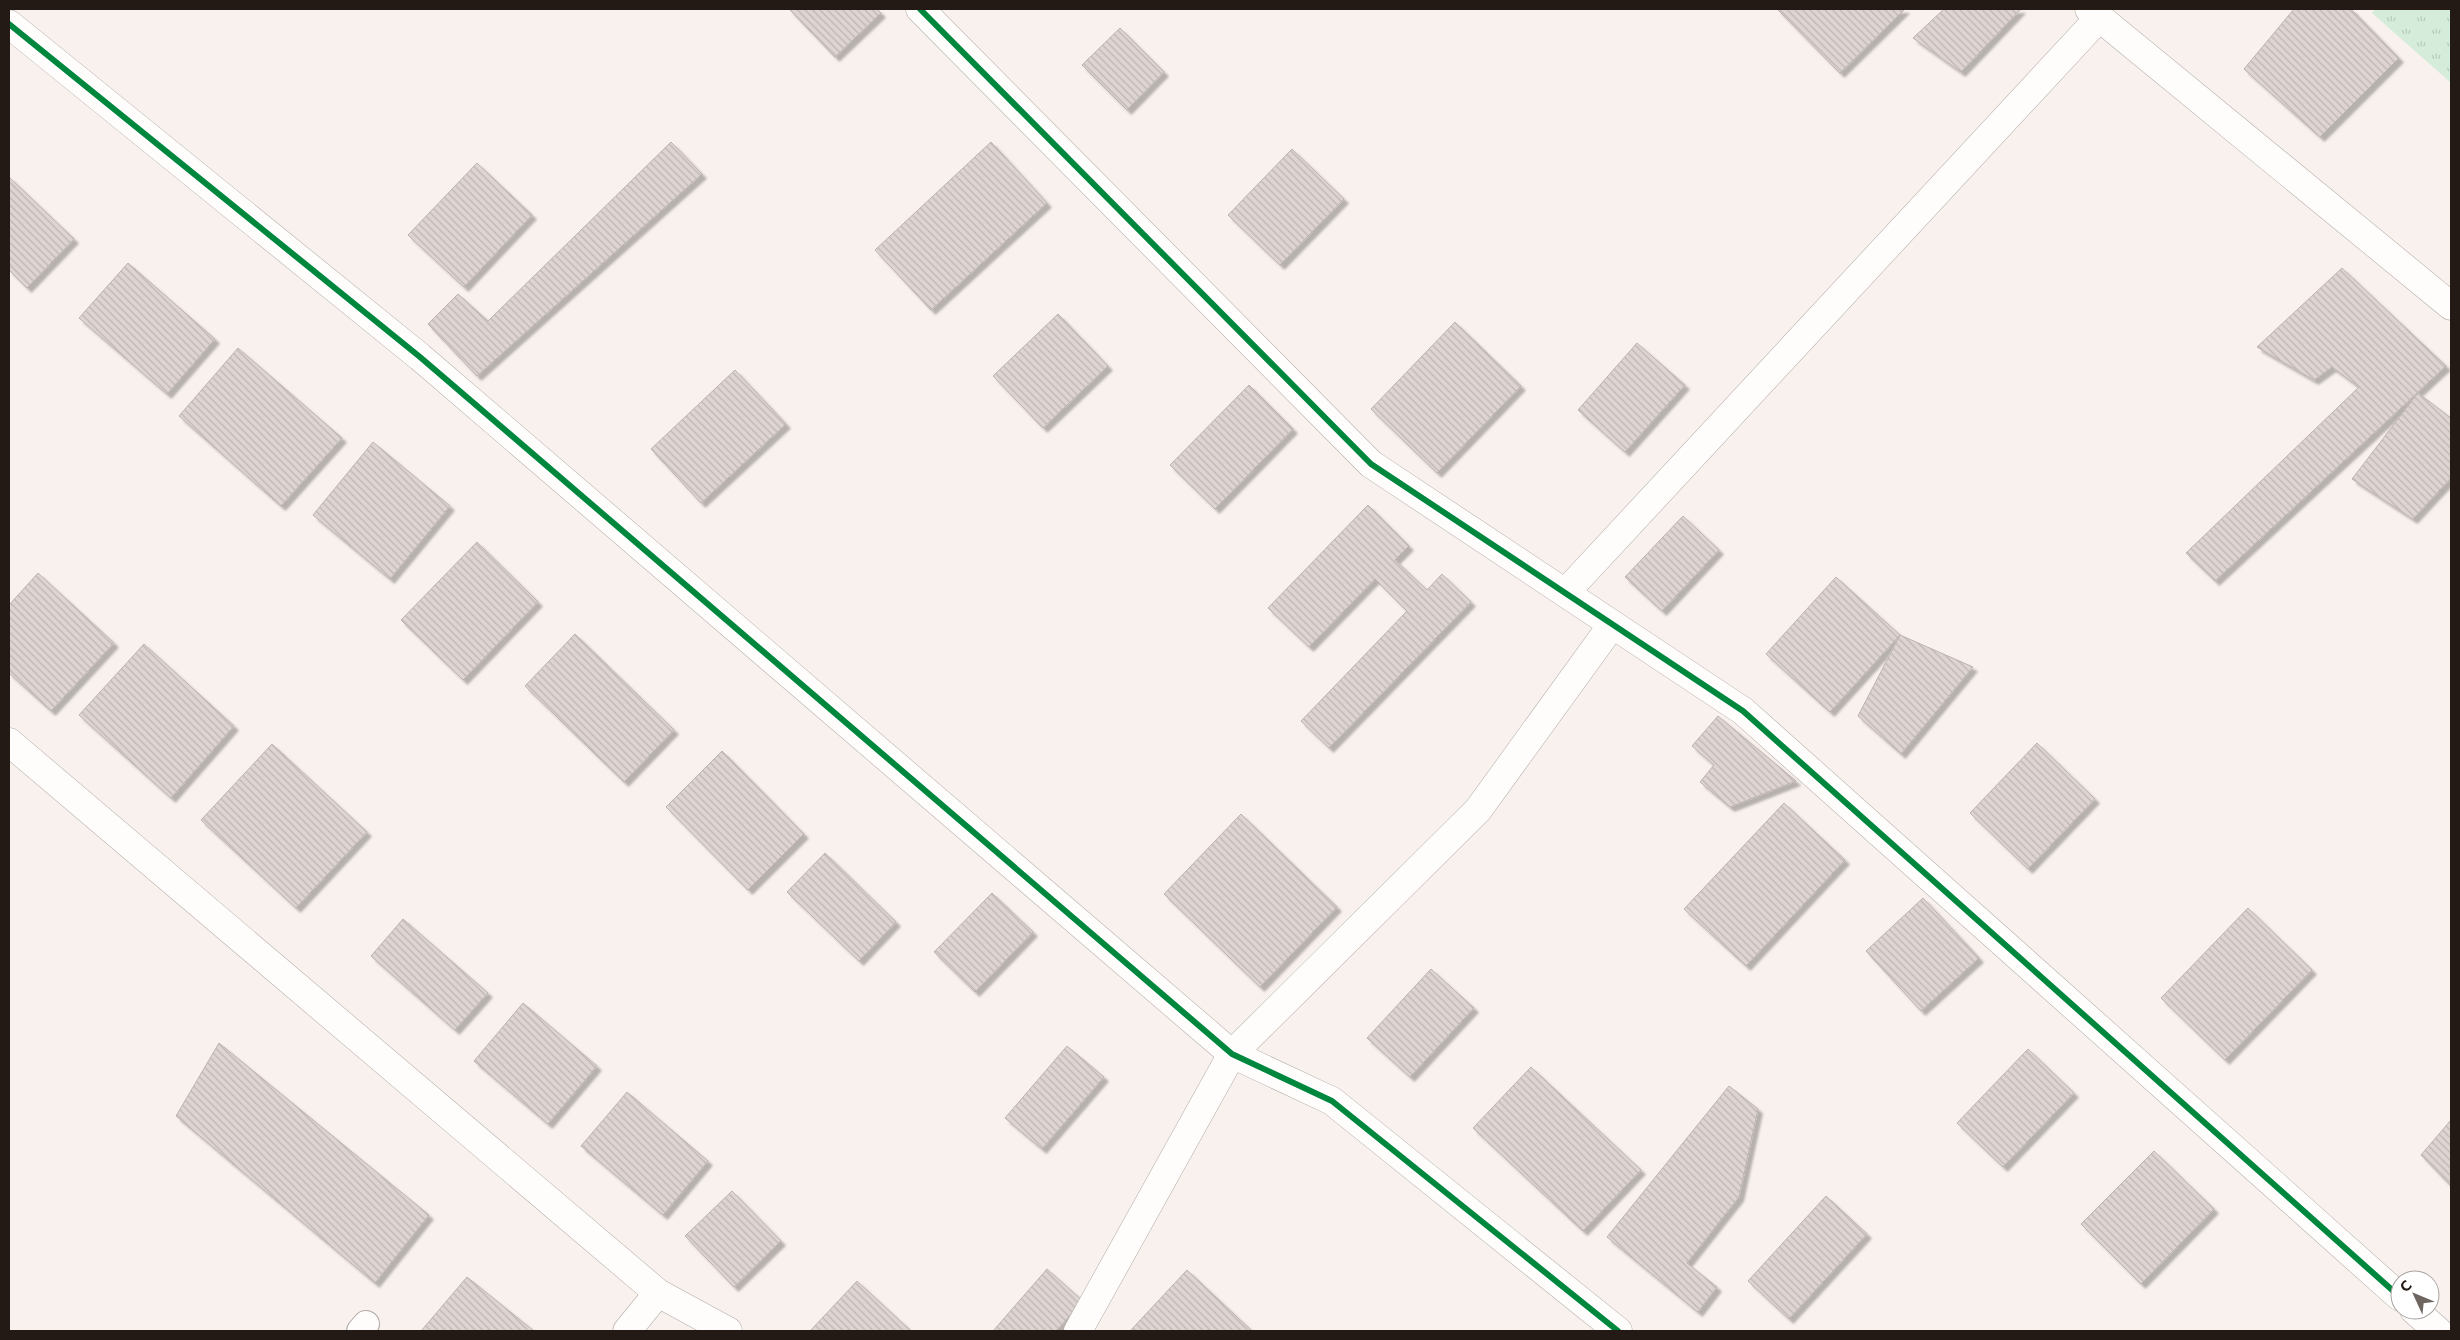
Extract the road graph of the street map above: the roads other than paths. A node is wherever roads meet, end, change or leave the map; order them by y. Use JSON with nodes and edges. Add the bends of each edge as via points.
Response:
{"nodes":[{"id":1,"x":920,"y":9,"type":"edge"},
{"id":2,"x":2094,"y":13,"type":"edge"},
{"id":3,"x":13,"y":33,"type":"edge"},
{"id":4,"x":2451,"y":306,"type":"edge"},
{"id":5,"x":1565,"y":593,"type":"junction"},
{"id":6,"x":1612,"y":625,"type":"junction"},
{"id":7,"x":9,"y":742,"type":"edge"},
{"id":8,"x":1232,"y":1054,"type":"junction"},
{"id":9,"x":2390,"y":1288,"type":"edge"},
{"id":10,"x":658,"y":1293,"type":"junction"},
{"id":11,"x":2425,"y":1320,"type":"edge"},
{"id":12,"x":627,"y":1331,"type":"edge"},
{"id":13,"x":728,"y":1331,"type":"edge"},
{"id":14,"x":1078,"y":1331,"type":"edge"},
{"id":15,"x":1618,"y":1331,"type":"edge"},
{"id":16,"x":2438,"y":1331,"type":"edge"}],
"edges":[{"from":1,"to":5,"type":"street","via":[[1371,464]]},
{"from":2,"to":4,"type":"street"},
{"from":2,"to":5,"type":"street"},
{"from":3,"to":8,"type":"street","via":[[420,357]]},
{"from":5,"to":6,"type":"street"},
{"from":6,"to":8,"type":"street","via":[[1478,810]]},
{"from":6,"to":9,"type":"street","via":[[1743,711]]},
{"from":7,"to":10,"type":"street"},
{"from":8,"to":14,"type":"street"},
{"from":8,"to":15,"type":"street","via":[[1332,1101]]},
{"from":10,"to":12,"type":"street"},
{"from":10,"to":13,"type":"street"},
{"from":11,"to":16,"type":"street"}]}
